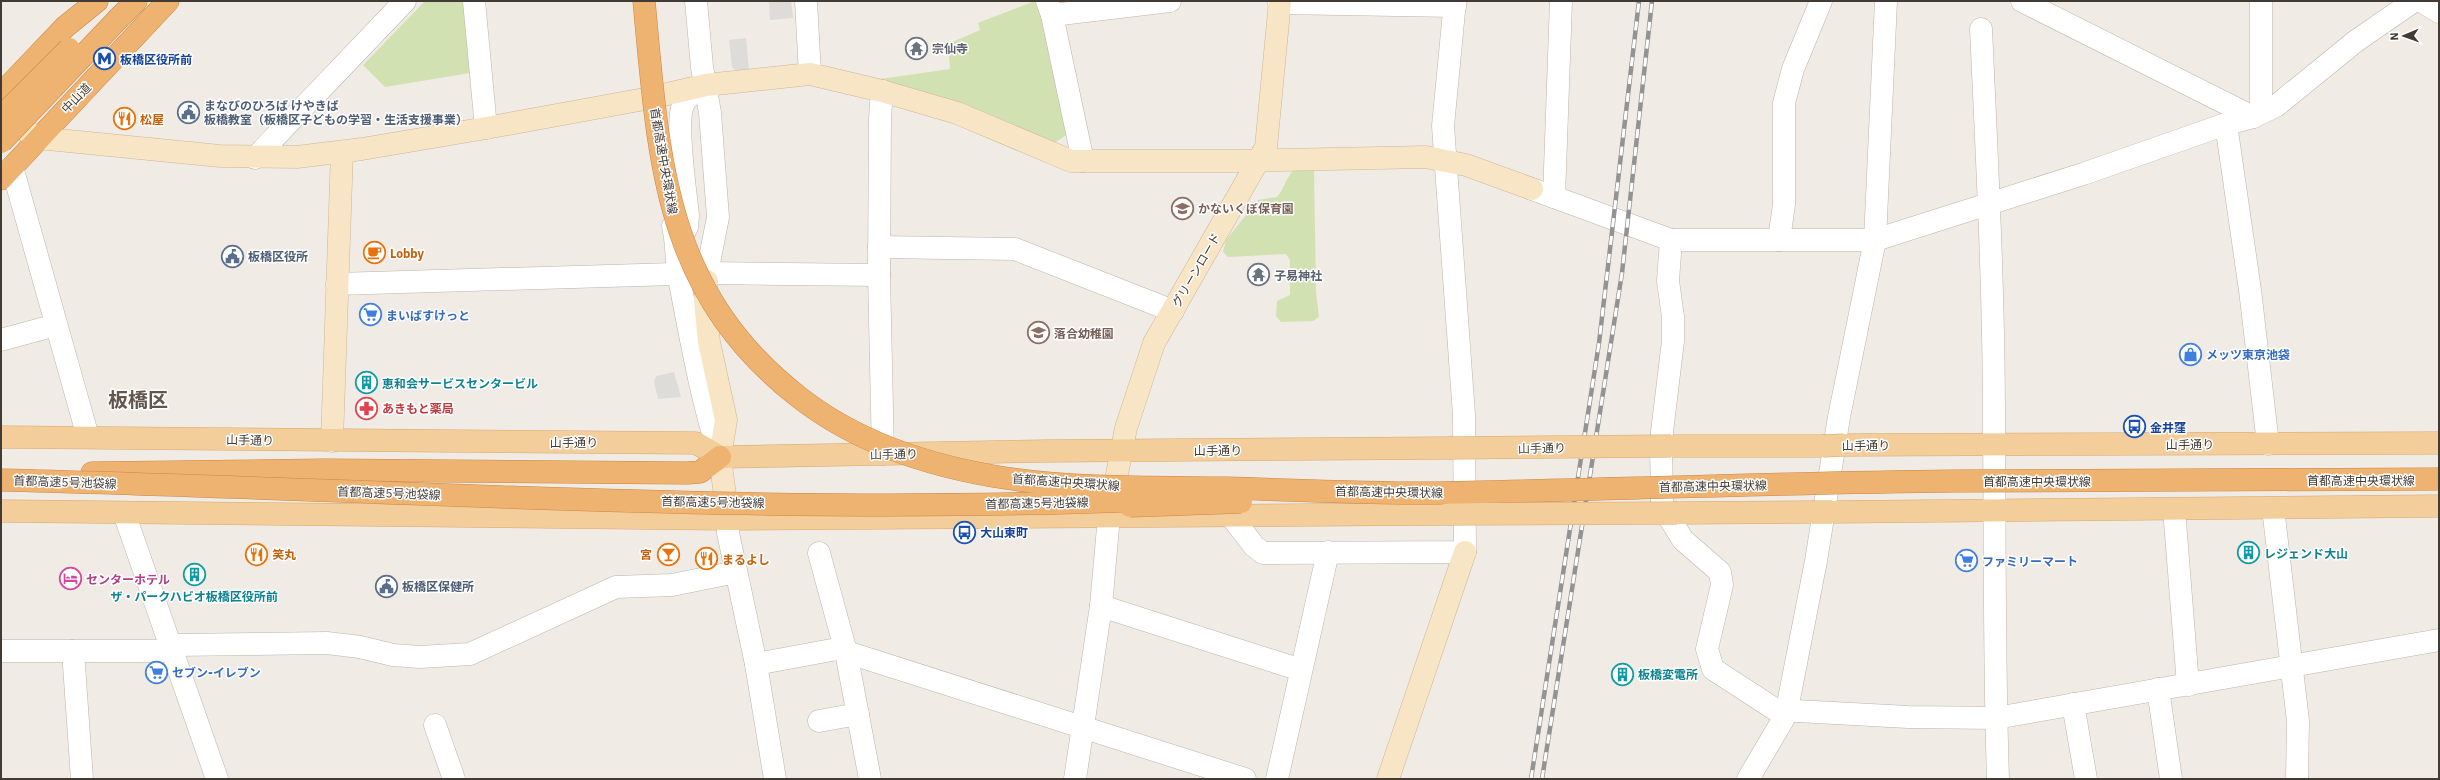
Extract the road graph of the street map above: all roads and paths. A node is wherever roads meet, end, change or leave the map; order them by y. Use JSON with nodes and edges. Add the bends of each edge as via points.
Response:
{"nodes":[{"id":1,"x":97,"y":1,"type":"edge"},
{"id":2,"x":117,"y":1,"type":"edge"},
{"id":3,"x":136,"y":1,"type":"edge"},
{"id":4,"x":168,"y":1,"type":"edge"},
{"id":5,"x":405,"y":1,"type":"edge"},
{"id":6,"x":474,"y":1,"type":"edge"},
{"id":7,"x":640,"y":1,"type":"edge"},
{"id":8,"x":644,"y":1,"type":"edge"},
{"id":9,"x":654,"y":1,"type":"edge"},
{"id":10,"x":696,"y":1,"type":"edge"},
{"id":11,"x":806,"y":1,"type":"edge"},
{"id":12,"x":1170,"y":1,"type":"edge"},
{"id":13,"x":1561,"y":1,"type":"edge"},
{"id":14,"x":1821,"y":1,"type":"edge"},
{"id":15,"x":1886,"y":1,"type":"edge"},
{"id":16,"x":2022,"y":1,"type":"edge"},
{"id":17,"x":2261,"y":1,"type":"edge"},
{"id":18,"x":2414,"y":1,"type":"edge"},
{"id":19,"x":2421,"y":1,"type":"edge"},
{"id":20,"x":1280,"y":2,"type":"edge"},
{"id":21,"x":1455,"y":4,"type":"edge"},
{"id":22,"x":1050,"y":8,"type":"edge"},
{"id":23,"x":2439,"y":12,"type":"edge"},
{"id":24,"x":1981,"y":29,"type":"dead end"},
{"id":25,"x":810,"y":74,"type":"junction"},
{"id":26,"x":706,"y":85,"type":"junction"},
{"id":27,"x":882,"y":91,"type":"junction"},
{"id":28,"x":1,"y":94,"type":"edge"},
{"id":29,"x":650,"y":98,"type":"junction"},
{"id":30,"x":2257,"y":115,"type":"junction"},
{"id":31,"x":1,"y":116,"type":"edge"},
{"id":32,"x":2226,"y":124,"type":"junction"},
{"id":33,"x":486,"y":128,"type":"junction"},
{"id":34,"x":38,"y":138,"type":"junction"},
{"id":35,"x":1,"y":142,"type":"edge"},
{"id":36,"x":342,"y":152,"type":"junction"},
{"id":37,"x":256,"y":158,"type":"junction"},
{"id":38,"x":1260,"y":160,"type":"junction"},
{"id":39,"x":1445,"y":160,"type":"junction"},
{"id":40,"x":1083,"y":161,"type":"junction"},
{"id":41,"x":6,"y":173,"type":"edge"},
{"id":42,"x":1554,"y":197,"type":"junction"},
{"id":43,"x":1990,"y":204,"type":"junction"},
{"id":44,"x":1671,"y":240,"type":"junction"},
{"id":45,"x":1778,"y":240,"type":"junction"},
{"id":46,"x":1874,"y":240,"type":"junction"},
{"id":47,"x":678,"y":244,"type":"junction"},
{"id":48,"x":879,"y":247,"type":"junction"},
{"id":49,"x":708,"y":273,"type":"junction"},
{"id":50,"x":679,"y":274,"type":"junction"},
{"id":51,"x":879,"y":275,"type":"junction"},
{"id":52,"x":337,"y":284,"type":"junction"},
{"id":53,"x":1173,"y":311,"type":"junction"},
{"id":54,"x":56,"y":325,"type":"junction"},
{"id":55,"x":1,"y":340,"type":"edge"},
{"id":56,"x":1,"y":437,"type":"edge"},
{"id":57,"x":88,"y":437,"type":"junction"},
{"id":58,"x":332,"y":441,"type":"junction"},
{"id":59,"x":2439,"y":443,"type":"edge"},
{"id":60,"x":2268,"y":444,"type":"junction"},
{"id":61,"x":1994,"y":445,"type":"junction"},
{"id":62,"x":1120,"y":450,"type":"junction"},
{"id":63,"x":906,"y":453,"type":"junction"},
{"id":64,"x":883,"y":454,"type":"junction"},
{"id":65,"x":720,"y":457,"type":"junction"},
{"id":66,"x":2439,"y":471,"type":"edge"},
{"id":67,"x":1,"y":472,"type":"edge"},
{"id":68,"x":2439,"y":479,"type":"edge"},
{"id":69,"x":1,"y":480,"type":"edge"},
{"id":70,"x":1,"y":486,"type":"edge"},
{"id":71,"x":1424,"y":487,"type":"junction"},
{"id":72,"x":2439,"y":506,"type":"edge"},
{"id":73,"x":2273,"y":508,"type":"junction"},
{"id":74,"x":2174,"y":509,"type":"junction"},
{"id":75,"x":1,"y":511,"type":"edge"},
{"id":76,"x":1993,"y":511,"type":"junction"},
{"id":77,"x":124,"y":512,"type":"junction"},
{"id":78,"x":1109,"y":516,"type":"junction"},
{"id":79,"x":1231,"y":516,"type":"junction"},
{"id":80,"x":728,"y":518,"type":"junction"},
{"id":81,"x":1328,"y":552,"type":"junction"},
{"id":82,"x":1465,"y":552,"type":"junction"},
{"id":83,"x":819,"y":554,"type":"dead end"},
{"id":84,"x":736,"y":572,"type":"junction"},
{"id":85,"x":1101,"y":606,"type":"junction"},
{"id":86,"x":2439,"y":640,"type":"edge"},
{"id":87,"x":172,"y":648,"type":"junction"},
{"id":88,"x":1,"y":651,"type":"edge"},
{"id":89,"x":74,"y":651,"type":"junction"},
{"id":90,"x":846,"y":652,"type":"junction"},
{"id":91,"x":756,"y":664,"type":"junction"},
{"id":92,"x":2292,"y":667,"type":"junction"},
{"id":93,"x":1301,"y":670,"type":"junction"},
{"id":94,"x":2188,"y":685,"type":"junction"},
{"id":95,"x":2158,"y":689,"type":"junction"},
{"id":96,"x":2073,"y":704,"type":"junction"},
{"id":97,"x":1786,"y":710,"type":"junction"},
{"id":98,"x":858,"y":714,"type":"junction"},
{"id":99,"x":1996,"y":718,"type":"junction"},
{"id":100,"x":819,"y":721,"type":"dead end"},
{"id":101,"x":435,"y":725,"type":"dead end"},
{"id":102,"x":1083,"y":727,"type":"junction"},
{"id":103,"x":82,"y":779,"type":"edge"},
{"id":104,"x":217,"y":779,"type":"edge"},
{"id":105,"x":454,"y":779,"type":"edge"},
{"id":106,"x":775,"y":779,"type":"edge"},
{"id":107,"x":870,"y":779,"type":"edge"},
{"id":108,"x":1075,"y":779,"type":"edge"},
{"id":109,"x":1245,"y":779,"type":"edge"},
{"id":110,"x":1276,"y":779,"type":"edge"},
{"id":111,"x":1388,"y":779,"type":"edge"},
{"id":112,"x":1748,"y":779,"type":"edge"},
{"id":113,"x":1998,"y":779,"type":"edge"},
{"id":114,"x":2086,"y":779,"type":"edge"},
{"id":115,"x":2171,"y":779,"type":"edge"},
{"id":116,"x":2297,"y":779,"type":"edge"}],
"edges":[{"from":1,"to":28,"type":"highway","via":[[65,27]]},
{"from":2,"to":31,"type":"highway","bridge":true},
{"from":3,"to":35,"type":"highway","bridge":true},
{"from":4,"to":34,"type":"highway","name":"中山道"},
{"from":5,"to":37,"type":"street"},
{"from":6,"to":33,"type":"street"},
{"from":7,"to":29,"type":"street"},
{"from":8,"to":63,"type":"highway","name":"首都高速中央環状線","bridge":true,"via":[[654,110],[666,183],[684,247],[703,288],[729,328],[747,349],[797,396],[851,431]]},
{"from":9,"to":71,"type":"highway","name":"首都高速中央環状線","via":[[669,162],[678,208],[698,264],[721,306],[752,345],[800,392],[834,416],[888,442],[946,460],[1006,472],[1164,481]]},
{"from":10,"to":26,"type":"street"},
{"from":11,"to":25,"type":"street"},
{"from":12,"to":22,"type":"street"},
{"from":13,"to":42,"type":"street"},
{"from":14,"to":45,"type":"street","via":[[1792,69],[1784,103],[1784,204]]},
{"from":15,"to":46,"type":"street"},
{"from":16,"to":30,"type":"street"},
{"from":17,"to":30,"type":"street"},
{"from":18,"to":30,"type":"street","via":[[2356,41],[2276,106]]},
{"from":19,"to":23,"type":"street"},
{"from":20,"to":21,"type":"street"},
{"from":20,"to":38,"type":"street","name":"グリーンロード","via":[[1266,147]]},
{"from":21,"to":39,"type":"street","via":[[1443,126]]},
{"from":22,"to":40,"type":"street"},
{"from":24,"to":43,"type":"street"},
{"from":25,"to":26,"type":"street"},
{"from":25,"to":27,"type":"street"},
{"from":26,"to":29,"type":"street"},
{"from":26,"to":47,"type":"street","via":[[690,94],[683,104],[680,123],[688,216],[687,227]]},
{"from":26,"to":49,"type":"street","via":[[718,217]]},
{"from":27,"to":40,"type":"street","via":[[957,113],[1072,160]]},
{"from":27,"to":48,"type":"street"},
{"from":29,"to":33,"type":"street"},
{"from":29,"to":47,"type":"street","via":[[658,161]]},
{"from":30,"to":32,"type":"street"},
{"from":31,"to":34,"type":"street"},
{"from":32,"to":43,"type":"street"},
{"from":32,"to":60,"type":"street","via":[[2252,306]]},
{"from":33,"to":36,"type":"street"},
{"from":34,"to":37,"type":"street"},
{"from":34,"to":41,"type":"highway","name":"中山道"},
{"from":36,"to":37,"type":"street"},
{"from":36,"to":52,"type":"street"},
{"from":38,"to":39,"type":"street","via":[[1426,157]]},
{"from":38,"to":40,"type":"street"},
{"from":38,"to":53,"type":"street","name":"グリーンロード"},
{"from":39,"to":42,"type":"street","via":[[1466,165]]},
{"from":39,"to":82,"type":"street","via":[[1464,415]]},
{"from":41,"to":54,"type":"street"},
{"from":42,"to":44,"type":"street"},
{"from":43,"to":46,"type":"street"},
{"from":43,"to":61,"type":"street"},
{"from":44,"to":45,"type":"street"},
{"from":44,"to":97,"type":"street","via":[[1668,281],[1673,341],[1661,440],[1662,506],[1683,540],[1720,572],[1722,585],[1708,649],[1714,669],[1776,710]]},
{"from":45,"to":46,"type":"street"},
{"from":46,"to":97,"type":"street","via":[[1838,417],[1816,561]]},
{"from":47,"to":50,"type":"street"},
{"from":48,"to":51,"type":"street"},
{"from":48,"to":53,"type":"street","via":[[1015,249]]},
{"from":49,"to":50,"type":"street"},
{"from":49,"to":51,"type":"street"},
{"from":49,"to":65,"type":"street","via":[[705,300],[709,342],[726,420]]},
{"from":50,"to":52,"type":"street"},
{"from":50,"to":65,"type":"street","via":[[694,364]]},
{"from":51,"to":64,"type":"street"},
{"from":52,"to":58,"type":"street"},
{"from":53,"to":62,"type":"street","name":"グリーンロード","via":[[1154,343]]},
{"from":54,"to":55,"type":"street"},
{"from":54,"to":57,"type":"street"},
{"from":56,"to":57,"type":"main road","name":"山手通り"},
{"from":57,"to":58,"type":"main road","name":"山手通り"},
{"from":58,"to":65,"type":"main road","name":"山手通り","via":[[696,443]]},
{"from":59,"to":60,"type":"main road","name":"山手通り"},
{"from":60,"to":61,"type":"main road","name":"山手通り"},
{"from":61,"to":62,"type":"main road","name":"山手通り","bridge":true},
{"from":61,"to":76,"type":"street"},
{"from":62,"to":63,"type":"main road","name":"山手通り"},
{"from":62,"to":78,"type":"street","name":"グリーンロード"},
{"from":63,"to":64,"type":"main road","name":"山手通り"},
{"from":63,"to":71,"type":"highway","name":"首都高速中央環状線","bridge":true,"via":[[975,472],[1039,482],[1162,487]]},
{"from":64,"to":65,"type":"main road","name":"山手通り"},
{"from":65,"to":67,"type":"highway","via":[[700,472],[686,473],[325,470]]},
{"from":65,"to":80,"type":"street"},
{"from":66,"to":71,"type":"highway","name":"首都高速中央環状線","via":[[1948,472]]},
{"from":68,"to":71,"type":"highway","name":"首都高速中央環状線","bridge":true},
{"from":69,"to":71,"type":"highway","name":"首都高速5号池袋線","bridge":true,"via":[[628,502],[1007,505]]},
{"from":70,"to":71,"type":"highway","name":"首都高速5号池袋線","bridge":true,"via":[[629,507],[1015,509],[1185,505]]},
{"from":72,"to":73,"type":"main road"},
{"from":73,"to":74,"type":"main road"},
{"from":73,"to":92,"type":"street"},
{"from":74,"to":76,"type":"main road"},
{"from":74,"to":94,"type":"street"},
{"from":75,"to":77,"type":"main road"},
{"from":76,"to":79,"type":"main road","bridge":true},
{"from":76,"to":99,"type":"street"},
{"from":77,"to":80,"type":"main road"},
{"from":77,"to":87,"type":"street"},
{"from":78,"to":79,"type":"main road"},
{"from":78,"to":80,"type":"main road"},
{"from":78,"to":85,"type":"street"},
{"from":79,"to":81,"type":"street","via":[[1254,546],[1263,553]]},
{"from":80,"to":84,"type":"street","via":[[728,533]]},
{"from":81,"to":82,"type":"street"},
{"from":81,"to":93,"type":"street"},
{"from":82,"to":111,"type":"street"},
{"from":83,"to":90,"type":"street"},
{"from":84,"to":87,"type":"street","via":[[672,585],[616,587],[470,654],[420,657],[327,644]]},
{"from":84,"to":91,"type":"street"},
{"from":85,"to":93,"type":"street"},
{"from":85,"to":102,"type":"street"},
{"from":86,"to":92,"type":"street"},
{"from":87,"to":89,"type":"street"},
{"from":87,"to":104,"type":"street"},
{"from":88,"to":89,"type":"street"},
{"from":89,"to":103,"type":"street"},
{"from":90,"to":91,"type":"street","via":[[837,649]]},
{"from":90,"to":98,"type":"street"},
{"from":90,"to":102,"type":"street"},
{"from":91,"to":106,"type":"street"},
{"from":92,"to":94,"type":"street"},
{"from":92,"to":116,"type":"street","via":[[2298,721]]},
{"from":93,"to":110,"type":"street"},
{"from":94,"to":95,"type":"street"},
{"from":95,"to":96,"type":"street"},
{"from":95,"to":115,"type":"street"},
{"from":96,"to":99,"type":"street"},
{"from":96,"to":114,"type":"street"},
{"from":97,"to":99,"type":"street","via":[[1908,717]]},
{"from":97,"to":112,"type":"street","via":[[1784,718]]},
{"from":98,"to":100,"type":"street"},
{"from":98,"to":107,"type":"street"},
{"from":99,"to":113,"type":"street"},
{"from":101,"to":105,"type":"street"},
{"from":102,"to":108,"type":"street"},
{"from":102,"to":109,"type":"street"}]}
